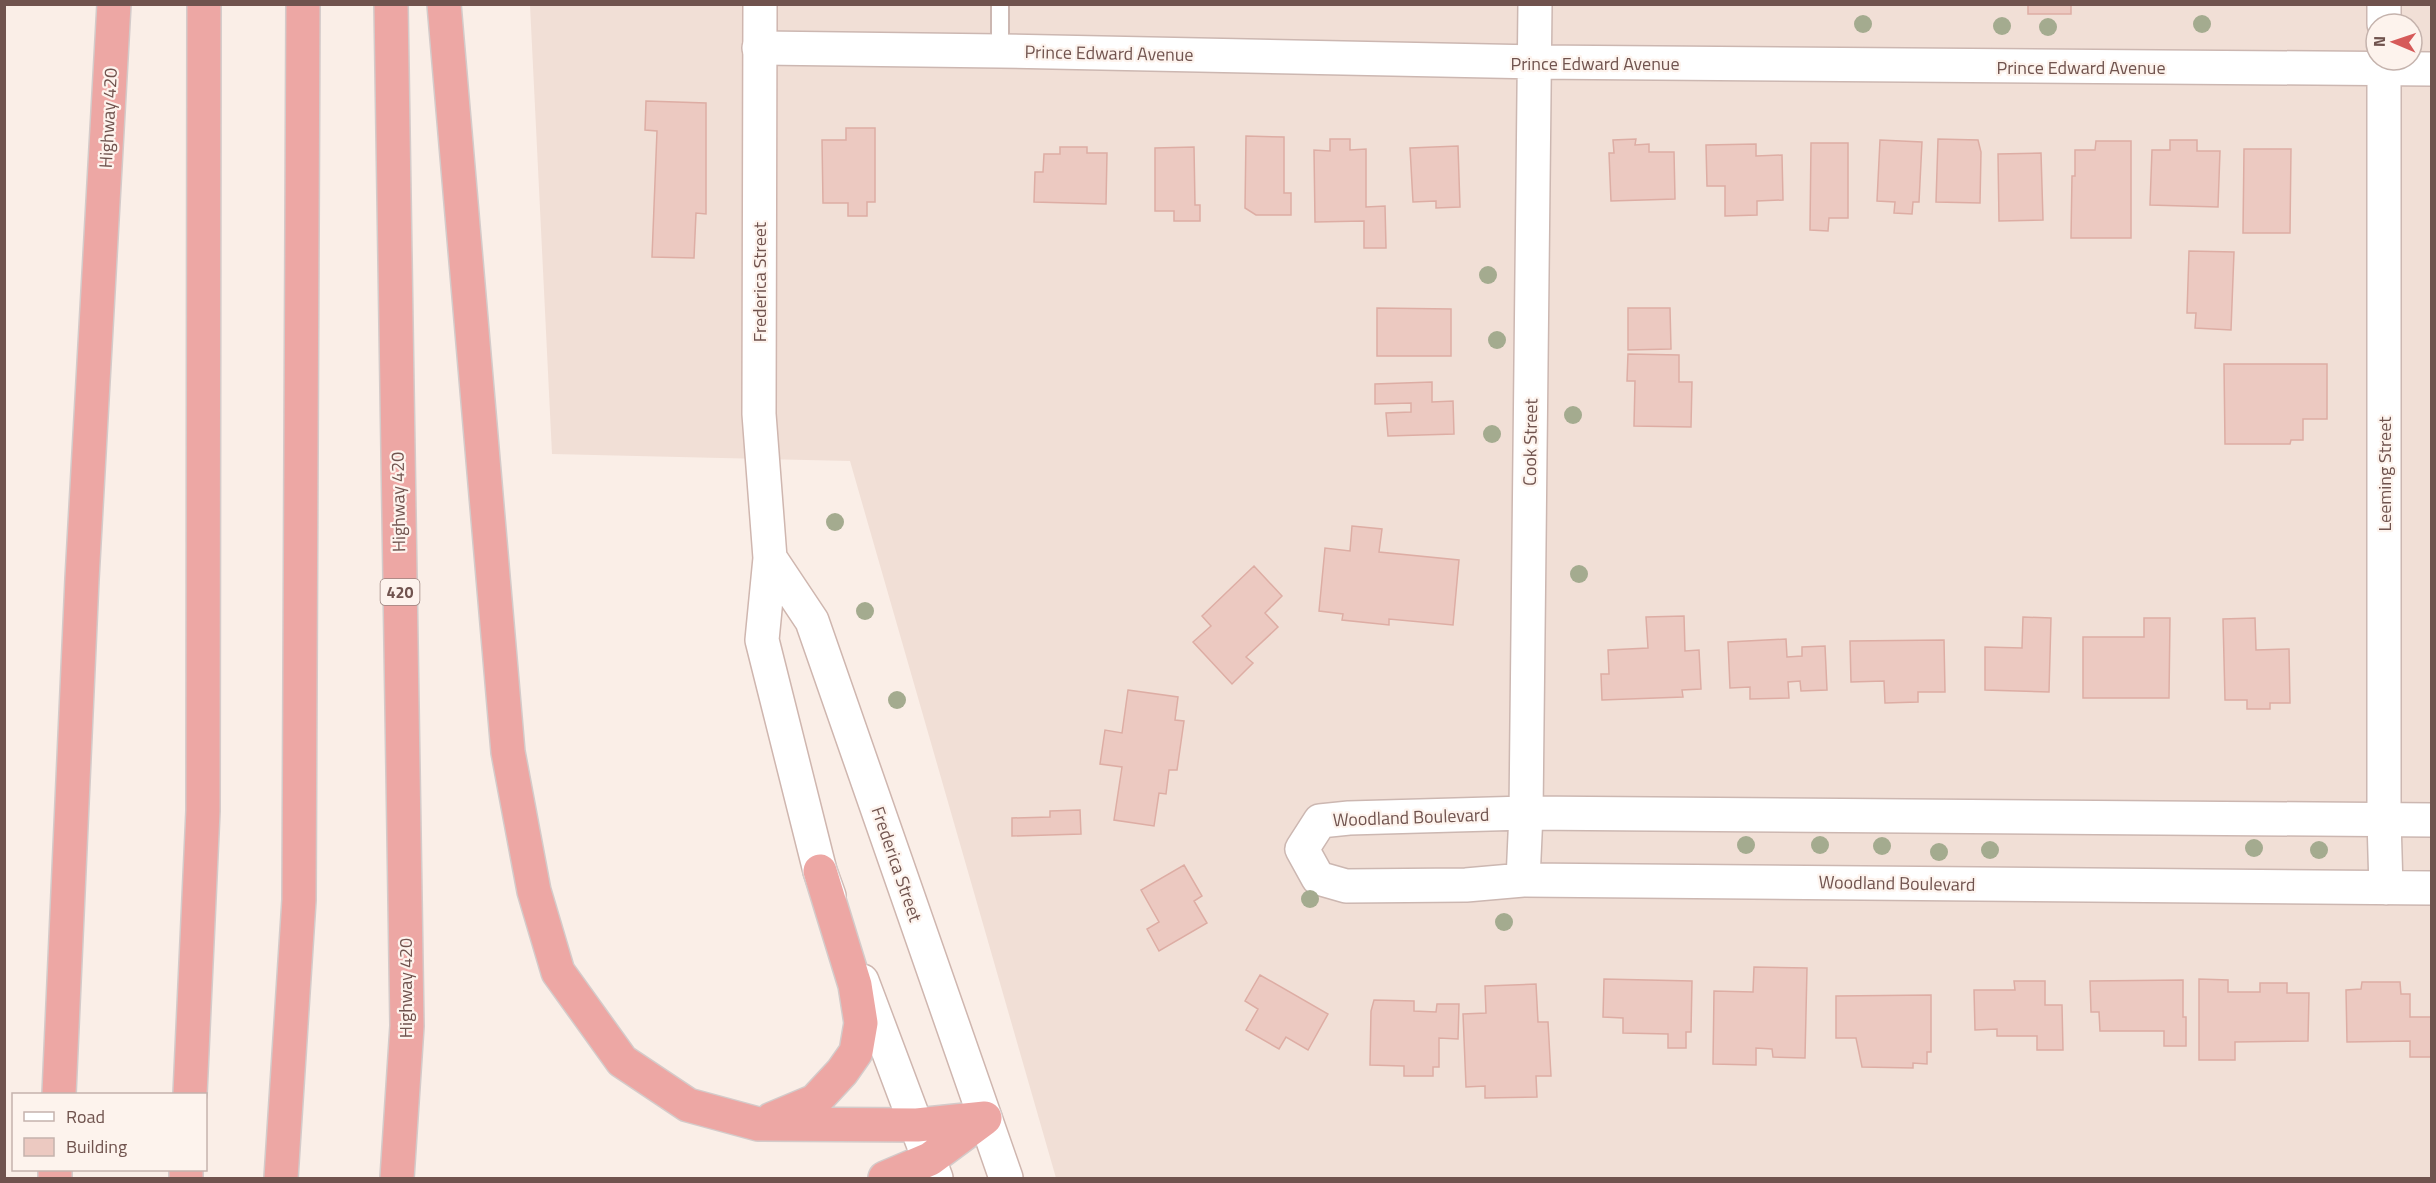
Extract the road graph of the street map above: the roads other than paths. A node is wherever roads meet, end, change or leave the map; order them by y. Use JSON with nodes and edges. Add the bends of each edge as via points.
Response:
{"nodes":[{"id":1,"x":114,"y":4,"type":"edge"},
{"id":2,"x":204,"y":4,"type":"edge"},
{"id":3,"x":303,"y":4,"type":"edge"},
{"id":4,"x":391,"y":4,"type":"edge"},
{"id":5,"x":444,"y":4,"type":"edge"},
{"id":6,"x":760,"y":4,"type":"edge"},
{"id":7,"x":1000,"y":4,"type":"edge"},
{"id":8,"x":1535,"y":4,"type":"edge"},
{"id":9,"x":759,"y":48,"type":"junction"},
{"id":10,"x":1000,"y":51,"type":"junction"},
{"id":11,"x":1534,"y":63,"type":"junction"},
{"id":12,"x":2364,"y":64,"type":"edge"},
{"id":13,"x":2383,"y":72,"type":"edge"},
{"id":14,"x":770,"y":558,"type":"junction"},
{"id":15,"x":1526,"y":813,"type":"junction"},
{"id":16,"x":2384,"y":820,"type":"junction"},
{"id":17,"x":2432,"y":820,"type":"edge"},
{"id":18,"x":820,"y":871,"type":"junction"},
{"id":19,"x":1524,"y":880,"type":"junction"},
{"id":20,"x":2386,"y":888,"type":"junction"},
{"id":21,"x":2432,"y":888,"type":"edge"},
{"id":22,"x":59,"y":1093,"type":"edge"},
{"id":23,"x":190,"y":1093,"type":"edge"},
{"id":24,"x":985,"y":1118,"type":"junction"},
{"id":25,"x":758,"y":1124,"type":"junction"},
{"id":26,"x":917,"y":1125,"type":"junction"},
{"id":27,"x":933,"y":1169,"type":"edge"},
{"id":28,"x":281,"y":1179,"type":"edge"},
{"id":29,"x":397,"y":1179,"type":"edge"},
{"id":30,"x":885,"y":1179,"type":"edge"},
{"id":31,"x":1006,"y":1179,"type":"edge"}],
"edges":[{"from":1,"to":22,"type":"highway","name":"Highway 420"},
{"from":2,"to":23,"type":"highway","via":[[203,811]]},
{"from":3,"to":28,"type":"highway","via":[[299,900]]},
{"from":4,"to":29,"type":"highway","name":"Highway 420","number":"420","via":[[407,1026]]},
{"from":5,"to":25,"type":"highway","via":[[508,752],[534,891],[558,972],[622,1061],[688,1105]]},
{"from":6,"to":9,"type":"street","name":"Frederica Street"},
{"from":7,"to":10,"type":"lane"},
{"from":8,"to":11,"type":"street","name":"Cook Street"},
{"from":9,"to":10,"type":"street","name":"Prince Edward Avenue"},
{"from":9,"to":14,"type":"street","name":"Frederica Street","via":[[759,414]]},
{"from":10,"to":11,"type":"street","name":"Prince Edward Avenue"},
{"from":11,"to":12,"type":"street","name":"Prince Edward Avenue"},
{"from":11,"to":15,"type":"street","name":"Cook Street"},
{"from":13,"to":16,"type":"street","name":"Leeming Street"},
{"from":14,"to":18,"type":"street","name":"Frederica Street","via":[[762,640]]},
{"from":14,"to":24,"type":"street","name":"Frederica Street","via":[[813,621]]},
{"from":15,"to":16,"type":"street","name":"Woodland Boulevard"},
{"from":15,"to":19,"type":"street","name":"Cook Street"},
{"from":15,"to":19,"type":"street","name":"Woodland Boulevard","via":[[1320,821],[1302,849],[1318,878],[1346,886],[1466,885]]},
{"from":16,"to":17,"type":"street","name":"Woodland Boulevard"},
{"from":16,"to":20,"type":"street","name":"Leeming Street"},
{"from":18,"to":25,"type":"highway","via":[[855,984],[861,1023],[856,1052],[815,1101]]},
{"from":18,"to":26,"type":"street","name":"Frederica Street"},
{"from":19,"to":20,"type":"street","name":"Woodland Boulevard"},
{"from":20,"to":21,"type":"street","name":"Woodland Boulevard"},
{"from":24,"to":26,"type":"highway"},
{"from":24,"to":27,"type":"highway"},
{"from":24,"to":31,"type":"street","name":"Frederica Street"},
{"from":25,"to":26,"type":"highway"},
{"from":26,"to":27,"type":"street","name":"Frederica Street"},
{"from":27,"to":30,"type":"highway"}]}
